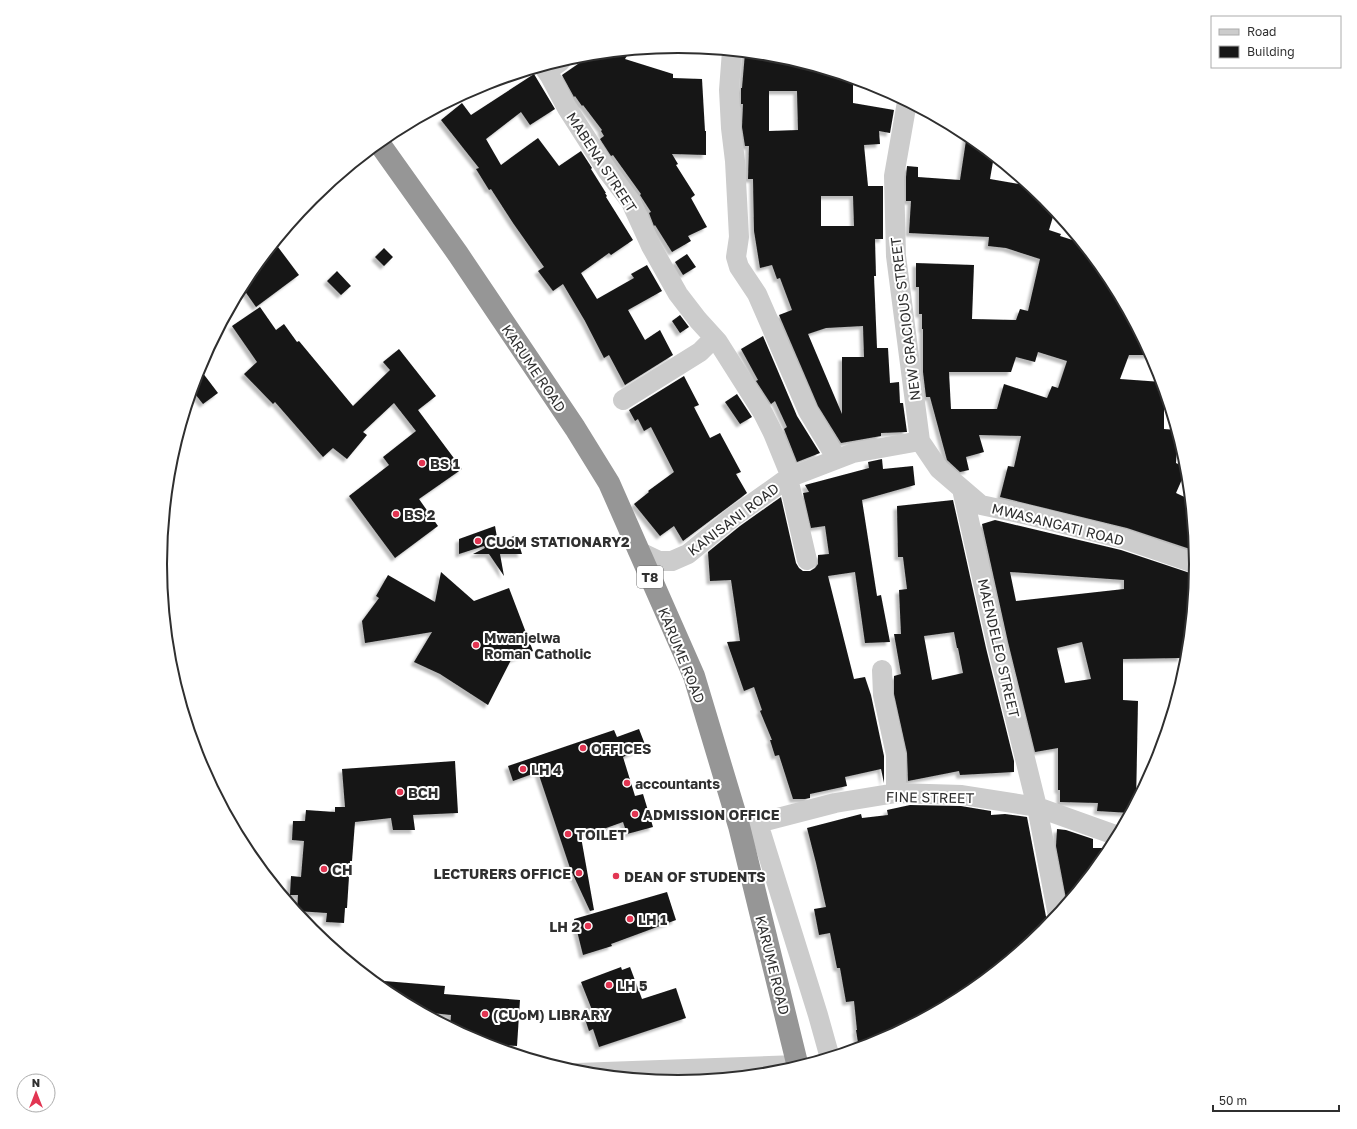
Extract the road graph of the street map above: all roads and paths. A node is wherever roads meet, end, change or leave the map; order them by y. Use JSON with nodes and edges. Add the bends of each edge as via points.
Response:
{"nodes":[{"id":1,"x":732,"y":56,"type":"edge"},
{"id":2,"x":551,"y":69,"type":"edge"},
{"id":3,"x":906,"y":107,"type":"edge"},
{"id":4,"x":382,"y":148,"type":"edge"},
{"id":5,"x":716,"y":340,"type":"junction"},
{"id":6,"x":623,"y":400,"type":"dead end"},
{"id":7,"x":920,"y":441,"type":"junction"},
{"id":8,"x":837,"y":459,"type":"junction"},
{"id":9,"x":790,"y":478,"type":"junction"},
{"id":10,"x":962,"y":489,"type":"junction"},
{"id":11,"x":638,"y":551,"type":"junction"},
{"id":12,"x":806,"y":560,"type":"dead end"},
{"id":13,"x":1190,"y":562,"type":"edge"},
{"id":14,"x":882,"y":670,"type":"dead end"},
{"id":15,"x":896,"y":793,"type":"junction"},
{"id":16,"x":1037,"y":807,"type":"junction"},
{"id":17,"x":748,"y":824,"type":"junction"},
{"id":18,"x":1113,"y":834,"type":"edge"},
{"id":19,"x":1057,"y":909,"type":"edge"},
{"id":20,"x":828,"y":1054,"type":"edge"},
{"id":21,"x":797,"y":1062,"type":"edge"},
{"id":22,"x":774,"y":1067,"type":"edge"},
{"id":23,"x":611,"y":1072,"type":"edge"}],
"edges":[{"from":1,"to":8,"type":"street","via":[[729,90],[739,238],[736,257],[739,267],[759,300],[808,411]]},
{"from":2,"to":5,"type":"street","name":"MABENA STREET","via":[[567,108],[608,172],[631,202],[651,246],[678,294]]},
{"from":3,"to":7,"type":"street","name":"NEW GRACIOUS STREET","via":[[894,176],[896,256]]},
{"from":4,"to":11,"type":"highway","name":"KARUME ROAD","number":"T8","via":[[458,254],[575,428],[609,483]]},
{"from":5,"to":6,"type":"street"},
{"from":5,"to":9,"type":"street","name":"MABENA STREET","via":[[763,414]]},
{"from":7,"to":8,"type":"street","name":"KANISANI ROAD","via":[[853,453]]},
{"from":7,"to":10,"type":"street","name":"MWASANGATI ROAD","via":[[939,469]]},
{"from":8,"to":9,"type":"street","name":"KANISANI ROAD"},
{"from":9,"to":11,"type":"street","name":"KANISANI ROAD","via":[[733,517],[688,554],[672,562],[659,561]]},
{"from":9,"to":12,"type":"street","name":"MABENA STREET"},
{"from":10,"to":13,"type":"street","name":"MWASANGATI ROAD","via":[[981,505],[1124,539]]},
{"from":10,"to":16,"type":"street","name":"MAENDELEO STREET"},
{"from":11,"to":17,"type":"highway","name":"KARUME ROAD","number":"T8","via":[[694,676]]},
{"from":14,"to":15,"type":"street","via":[[883,695],[896,755]]},
{"from":15,"to":16,"type":"street","name":"FINE STREET","via":[[962,795]]},
{"from":15,"to":17,"type":"street","name":"FINE STREET","via":[[835,803]]},
{"from":16,"to":18,"type":"street","name":"FINE STREET"},
{"from":16,"to":19,"type":"street","name":"MAENDELEO STREET"},
{"from":17,"to":20,"type":"street"},
{"from":17,"to":21,"type":"highway","name":"KARUME ROAD","number":"T8"},
{"from":22,"to":23,"type":"street"}]}
